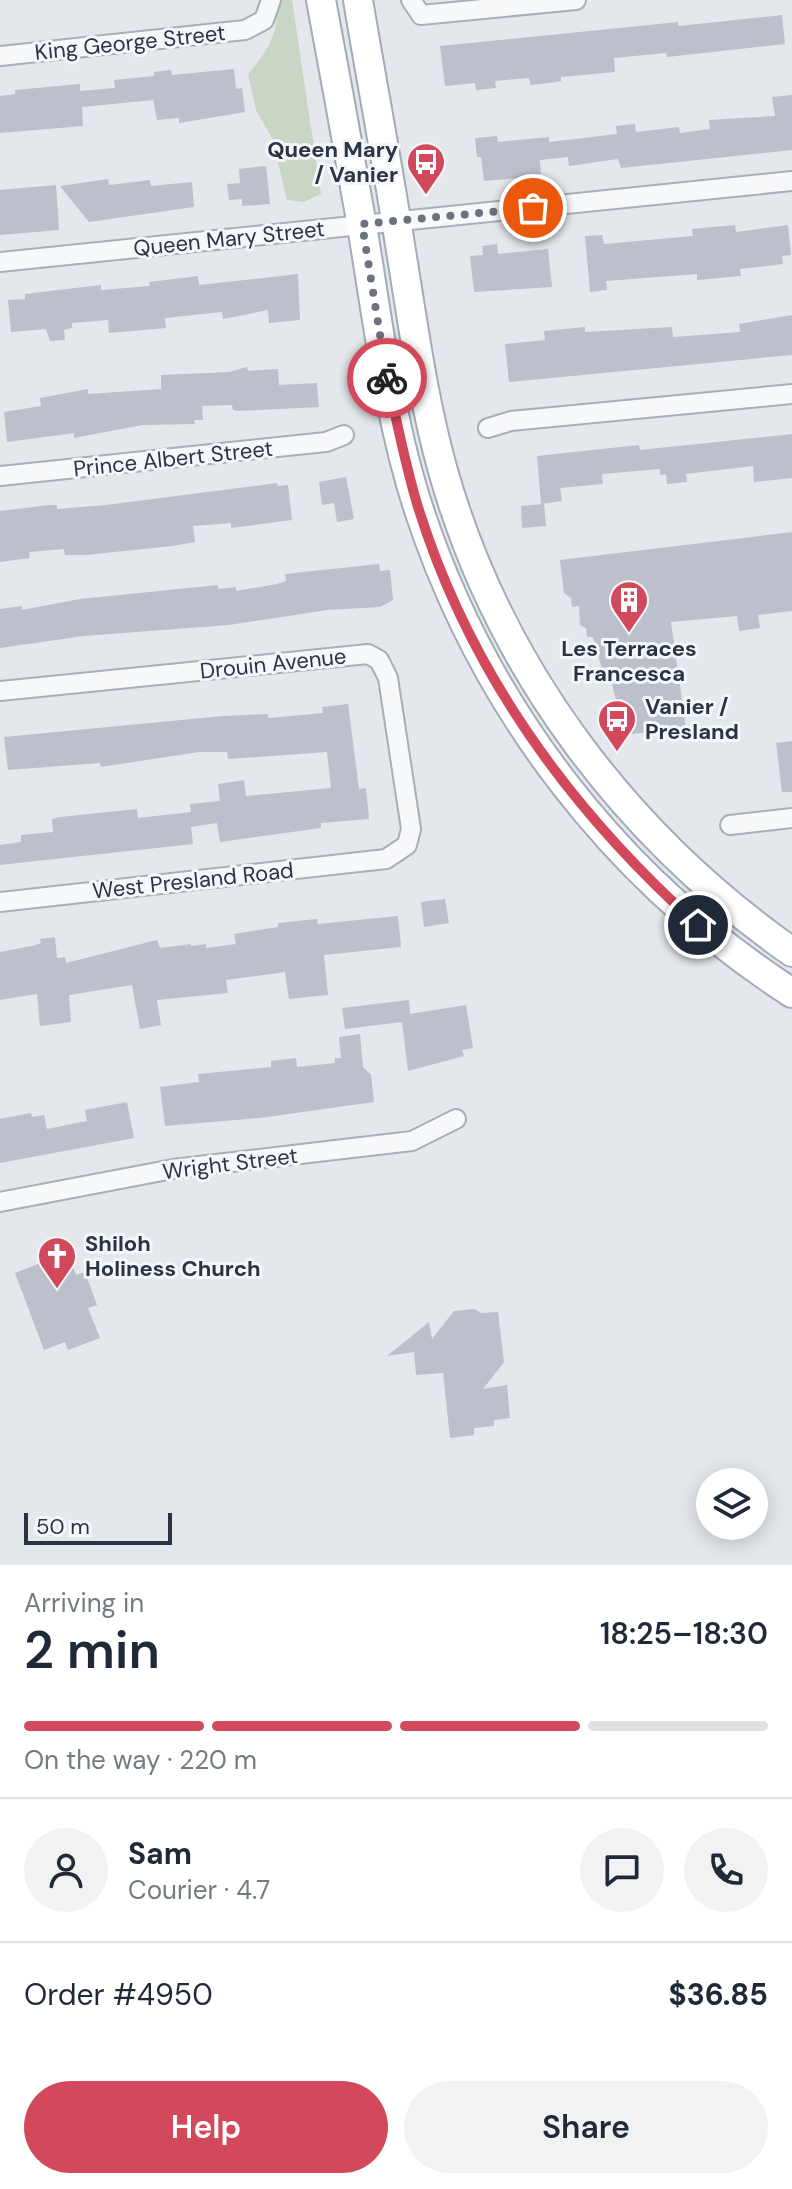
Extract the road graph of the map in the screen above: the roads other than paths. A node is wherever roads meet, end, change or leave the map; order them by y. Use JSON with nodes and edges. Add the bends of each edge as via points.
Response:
{"nodes":[{"id":1,"x":271,"y":0,"type":"edge"},
{"id":2,"x":321,"y":0,"type":"edge"},
{"id":3,"x":358,"y":0,"type":"edge"},
{"id":4,"x":576,"y":0,"type":"edge"},
{"id":5,"x":414,"y":4,"type":"edge"},
{"id":6,"x":0,"y":56,"type":"edge"},
{"id":7,"x":792,"y":181,"type":"edge"},
{"id":8,"x":396,"y":222,"type":"junction"},
{"id":9,"x":362,"y":224,"type":"junction"},
{"id":10,"x":0,"y":262,"type":"edge"},
{"id":11,"x":792,"y":394,"type":"edge"},
{"id":12,"x":488,"y":428,"type":"dead end"},
{"id":13,"x":344,"y":435,"type":"dead end"},
{"id":14,"x":0,"y":476,"type":"edge"},
{"id":15,"x":0,"y":691,"type":"edge"},
{"id":16,"x":792,"y":818,"type":"edge"},
{"id":17,"x":730,"y":825,"type":"dead end"},
{"id":18,"x":386,"y":859,"type":"joint"},
{"id":19,"x":0,"y":902,"type":"edge"},
{"id":20,"x":792,"y":952,"type":"edge"},
{"id":21,"x":792,"y":993,"type":"edge"},
{"id":22,"x":456,"y":1119,"type":"dead end"},
{"id":23,"x":0,"y":1202,"type":"edge"}],
"edges":[{"from":1,"to":6,"type":"street","name":"King George Street","via":[[258,24],[237,31]]},
{"from":2,"to":9,"type":"main road"},
{"from":3,"to":8,"type":"main road"},
{"from":4,"to":5,"type":"street","via":[[439,15],[421,15]]},
{"from":7,"to":8,"type":"street","name":"Queen Mary Street"},
{"from":8,"to":9,"type":"street","name":"Queen Mary Street"},
{"from":8,"to":20,"type":"main road","via":[[444,474],[474,560],[511,641],[584,754],[662,846]]},
{"from":9,"to":10,"type":"street","name":"Queen Mary Street"},
{"from":9,"to":21,"type":"main road","via":[[380,346],[410,481],[458,615],[487,671],[554,772],[639,869],[727,949]]},
{"from":11,"to":12,"type":"street","via":[[511,421]]},
{"from":13,"to":14,"type":"street","name":"Prince Albert Street","via":[[326,442]]},
{"from":15,"to":18,"type":"street","name":"Drouin Avenue","via":[[374,657],[388,678],[411,829],[407,845]]},
{"from":16,"to":17,"type":"street"},
{"from":18,"to":19,"type":"street","name":"West Presland Road"},
{"from":22,"to":23,"type":"street","name":"Wright Street","via":[[412,1141],[173,1169]]}]}
